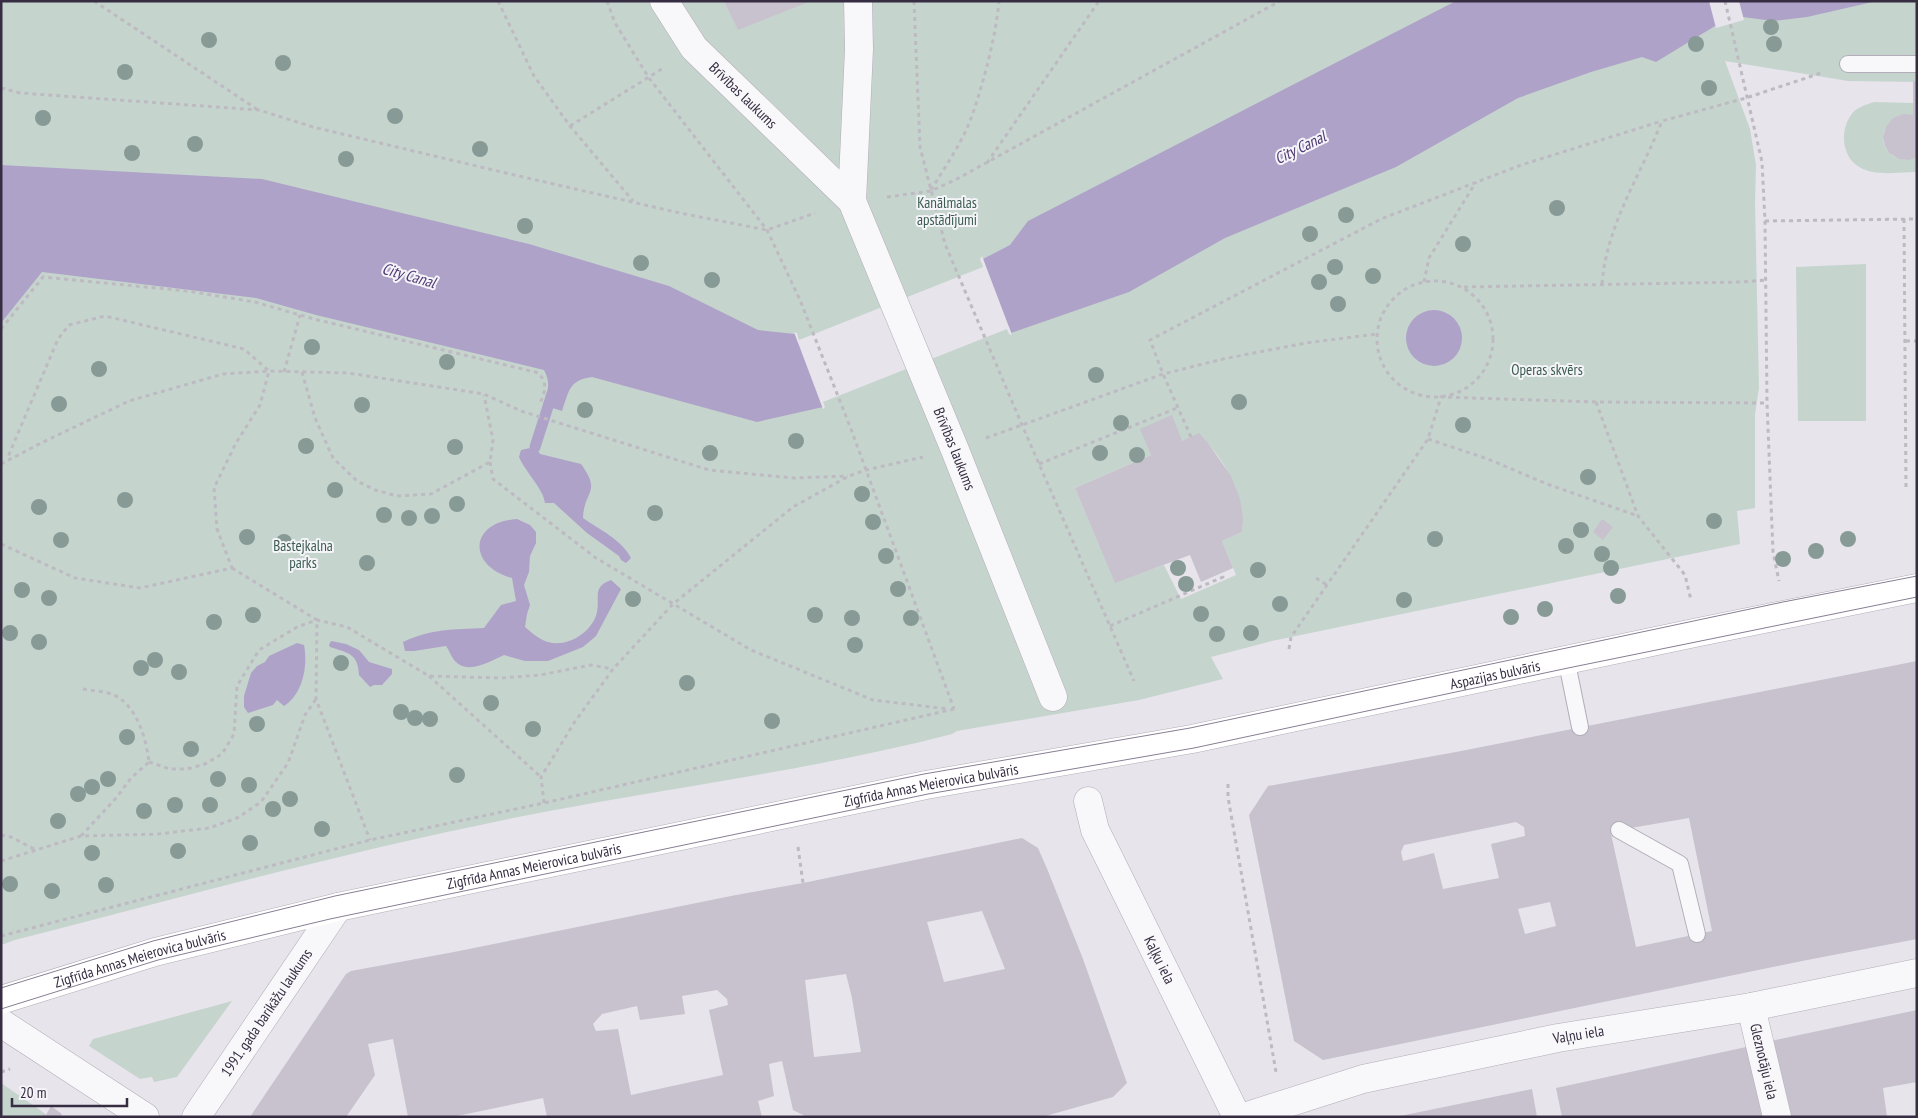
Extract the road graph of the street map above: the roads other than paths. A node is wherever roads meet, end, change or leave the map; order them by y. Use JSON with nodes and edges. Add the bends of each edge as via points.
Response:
{"nodes":[{"id":1,"x":664,"y":1,"type":"edge"},
{"id":2,"x":858,"y":1,"type":"edge"},
{"id":3,"x":1848,"y":64,"type":"road end"},
{"id":4,"x":1917,"y":64,"type":"edge"},
{"id":5,"x":852,"y":201,"type":"junction"},
{"id":6,"x":1917,"y":588,"type":"edge"},
{"id":7,"x":1568,"y":668,"type":"dead end"},
{"id":8,"x":1053,"y":696,"type":"dead end"},
{"id":9,"x":1580,"y":727,"type":"dead end"},
{"id":10,"x":1073,"y":759,"type":"joint"},
{"id":11,"x":1088,"y":801,"type":"dead end"},
{"id":12,"x":1619,"y":830,"type":"dead end"},
{"id":13,"x":338,"y":907,"type":"junction"},
{"id":14,"x":1697,"y":934,"type":"dead end"},
{"id":15,"x":1917,"y":973,"type":"edge"},
{"id":16,"x":1,"y":1000,"type":"edge"},
{"id":17,"x":1751,"y":1007,"type":"junction"},
{"id":18,"x":1,"y":1023,"type":"edge"},
{"id":19,"x":145,"y":1117,"type":"edge"},
{"id":20,"x":196,"y":1117,"type":"edge"},
{"id":21,"x":1237,"y":1117,"type":"edge"},
{"id":22,"x":1244,"y":1117,"type":"edge"},
{"id":23,"x":1777,"y":1117,"type":"edge"}],
"edges":[{"from":1,"to":5,"type":"street","name":"Brīvības laukums","via":[[694,48]]},
{"from":2,"to":5,"type":"street","name":"Brīvības laukums"},
{"from":3,"to":4,"type":"lane"},
{"from":5,"to":8,"type":"street","name":"Brīvības laukums"},
{"from":6,"to":10,"type":"street","name":"Aspazijas bulvāris","via":[[1192,739]]},
{"from":7,"to":9,"type":"lane"},
{"from":10,"to":13,"type":"street","name":"Zigfrīda Annas Meierovica bulvāris","via":[[926,785]]},
{"from":11,"to":21,"type":"street","name":"Kaļķu iela","via":[[1095,830]]},
{"from":12,"to":14,"type":"lane","via":[[1680,864]]},
{"from":13,"to":16,"type":"street","name":"Zigfrīda Annas Meierovica bulvāris","via":[[155,952]]},
{"from":13,"to":20,"type":"street","name":"1991. gada barikāžu laukums"},
{"from":15,"to":17,"type":"street","name":"Vaļņu iela"},
{"from":17,"to":22,"type":"street","name":"Vaļņu iela","via":[[1548,1040],[1363,1079]]},
{"from":17,"to":23,"type":"street","name":"Gleznotāju iela"},
{"from":18,"to":19,"type":"street"}]}
